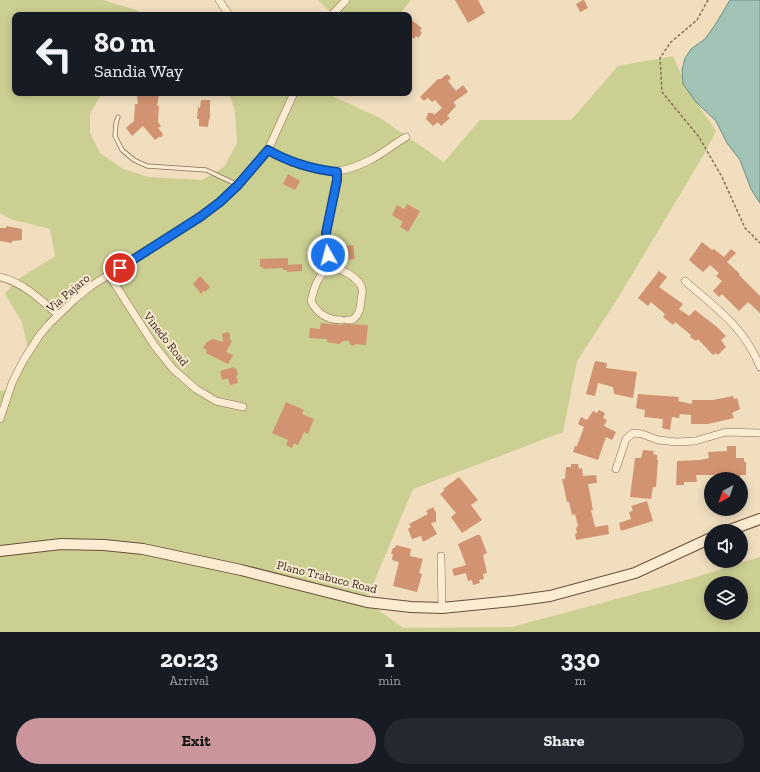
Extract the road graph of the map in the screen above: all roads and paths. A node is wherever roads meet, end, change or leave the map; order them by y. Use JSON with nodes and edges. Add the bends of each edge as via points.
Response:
{"nodes":[{"id":1,"x":219,"y":0,"type":"edge"},
{"id":2,"x":346,"y":0,"type":"edge"},
{"id":3,"x":708,"y":0,"type":"edge"},
{"id":4,"x":227,"y":12,"type":"edge"},
{"id":5,"x":335,"y":12,"type":"edge"},
{"id":6,"x":293,"y":96,"type":"edge"},
{"id":7,"x":118,"y":117,"type":"dead end"},
{"id":8,"x":406,"y":137,"type":"dead end"},
{"id":9,"x":268,"y":150,"type":"junction"},
{"id":10,"x":337,"y":172,"type":"junction"},
{"id":11,"x":238,"y":185,"type":"junction"},
{"id":12,"x":760,"y":243,"type":"edge"},
{"id":13,"x":330,"y":266,"type":"junction"},
{"id":14,"x":108,"y":275,"type":"junction"},
{"id":15,"x":0,"y":277,"type":"edge"},
{"id":16,"x":685,"y":281,"type":"dead end"},
{"id":17,"x":58,"y":316,"type":"junction"},
{"id":18,"x":760,"y":367,"type":"edge"},
{"id":19,"x":243,"y":407,"type":"dead end"},
{"id":20,"x":0,"y":419,"type":"edge"},
{"id":21,"x":760,"y":433,"type":"edge"},
{"id":22,"x":616,"y":469,"type":"dead end"},
{"id":23,"x":760,"y":519,"type":"edge"},
{"id":24,"x":746,"y":524,"type":"edge"},
{"id":25,"x":704,"y":541,"type":"edge"},
{"id":26,"x":0,"y":551,"type":"edge"},
{"id":27,"x":441,"y":556,"type":"dead end"},
{"id":28,"x":442,"y":608,"type":"junction"}],
"edges":[{"from":1,"to":4,"type":"street"},
{"from":2,"to":5,"type":"street"},
{"from":3,"to":12,"type":"path","via":[[697,20],[671,42],[660,58],[662,92],[699,137],[722,177],[745,228]]},
{"from":6,"to":9,"type":"street","name":"Via Pajaro"},
{"from":7,"to":11,"type":"lane","via":[[115,136],[122,150],[134,160],[147,166],[206,170]]},
{"from":8,"to":10,"type":"street","via":[[371,160]]},
{"from":9,"to":10,"type":"street","via":[[299,165]]},
{"from":9,"to":11,"type":"street","name":"Via Pajaro"},
{"from":10,"to":13,"type":"street","via":[[326,233]]},
{"from":11,"to":14,"type":"street","name":"Via Pajaro","via":[[200,217]]},
{"from":13,"to":13,"type":"street","via":[[320,276],[311,301],[324,316],[334,320],[352,320],[359,313],[362,289],[360,284],[352,276]]},
{"from":14,"to":17,"type":"street","name":"Via Pajaro","via":[[91,286]]},
{"from":14,"to":19,"type":"street","name":"Vinedo Road","via":[[173,369],[216,401]]},
{"from":15,"to":17,"type":"street","via":[[29,290]]},
{"from":16,"to":18,"type":"street","via":[[744,337]]},
{"from":17,"to":20,"type":"street","name":"Via Pajaro","via":[[39,336],[23,361],[12,383]]},
{"from":21,"to":22,"type":"street","via":[[726,432],[695,441],[677,442],[658,440],[633,432],[626,438]]},
{"from":23,"to":24,"type":"street"},
{"from":25,"to":28,"type":"street","name":"Plano Trabuco Road","via":[[635,573],[550,596]]},
{"from":26,"to":28,"type":"street","name":"Plano Trabuco Road","via":[[61,544],[143,549],[241,570],[367,602]]},
{"from":27,"to":28,"type":"street"}]}
